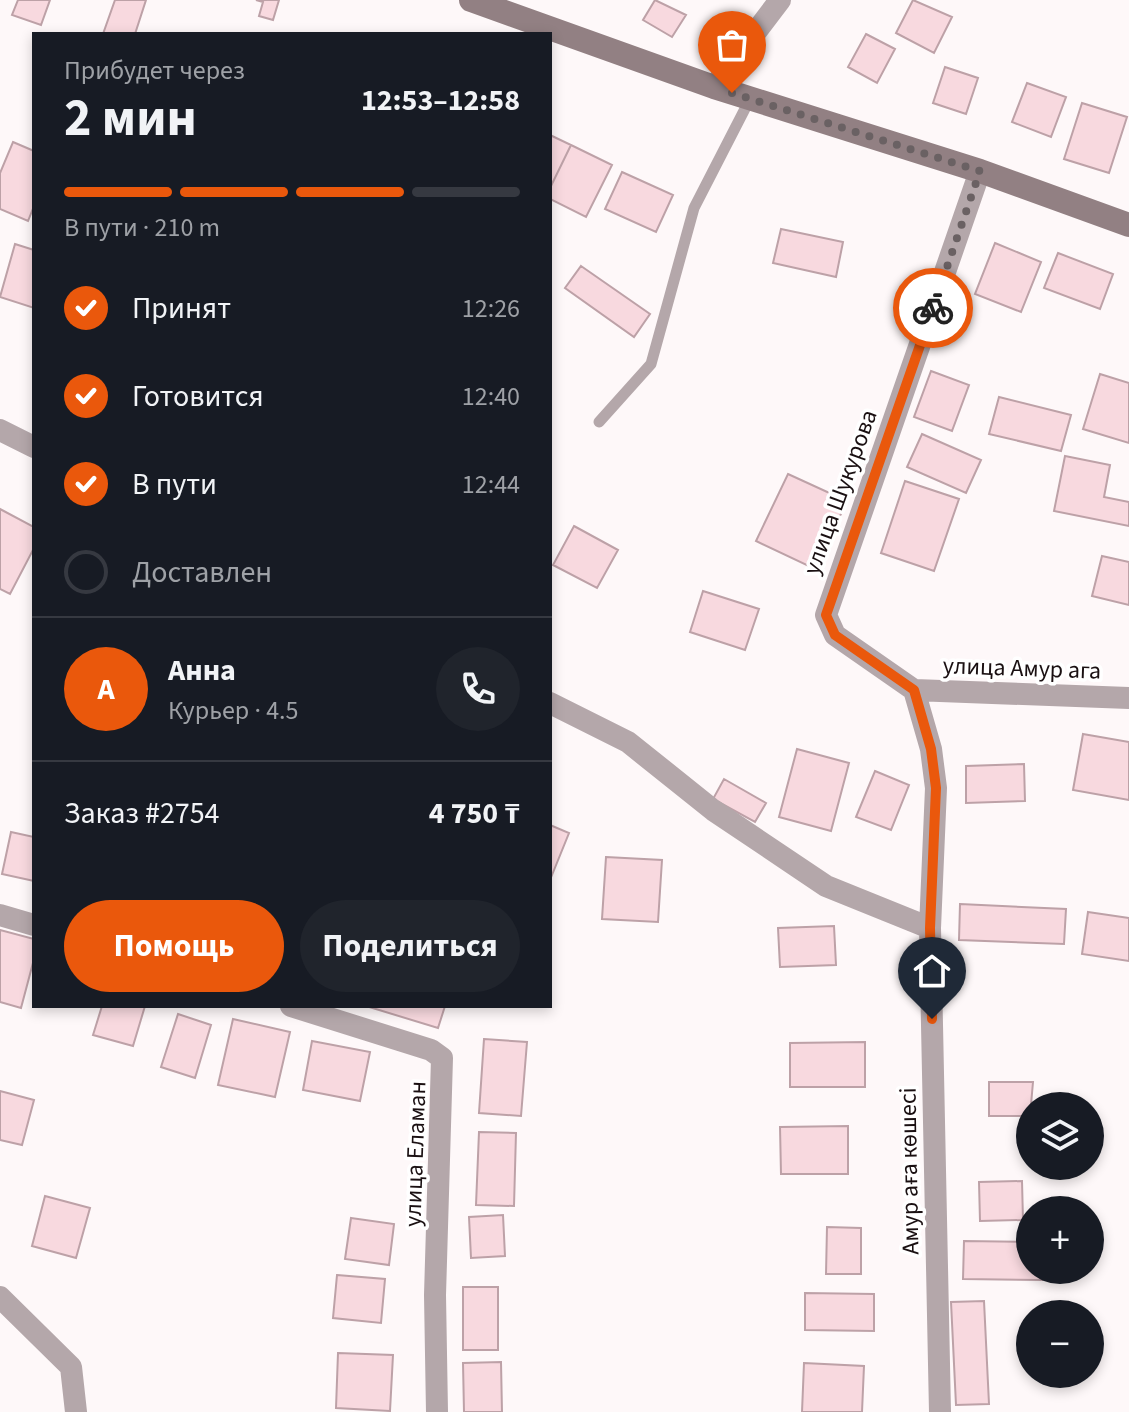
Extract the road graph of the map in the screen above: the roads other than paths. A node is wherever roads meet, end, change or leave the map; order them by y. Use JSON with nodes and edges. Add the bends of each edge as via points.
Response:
{"nodes":[{"id":1,"x":471,"y":0,"type":"edge"},
{"id":2,"x":780,"y":0,"type":"edge"},
{"id":3,"x":714,"y":87,"type":"junction"},
{"id":4,"x":751,"y":99,"type":"junction"},
{"id":5,"x":980,"y":171,"type":"junction"},
{"id":6,"x":1129,"y":225,"type":"edge"},
{"id":7,"x":599,"y":422,"type":"dead end"},
{"id":8,"x":0,"y":430,"type":"edge"},
{"id":9,"x":32,"y":446,"type":"edge"},
{"id":10,"x":914,"y":690,"type":"junction"},
{"id":11,"x":1129,"y":698,"type":"edge"},
{"id":12,"x":552,"y":704,"type":"edge"},
{"id":13,"x":0,"y":915,"type":"edge"},
{"id":14,"x":32,"y":924,"type":"edge"},
{"id":15,"x":930,"y":928,"type":"junction"},
{"id":16,"x":297,"y":1008,"type":"edge"},
{"id":17,"x":0,"y":1297,"type":"edge"},
{"id":18,"x":76,"y":1412,"type":"edge"},
{"id":19,"x":437,"y":1412,"type":"edge"},
{"id":20,"x":940,"y":1412,"type":"edge"}],
"edges":[{"from":1,"to":3,"type":"main road"},
{"from":2,"to":3,"type":"street"},
{"from":3,"to":4,"type":"main road"},
{"from":4,"to":5,"type":"main road"},
{"from":4,"to":7,"type":"lane","via":[[694,208],[651,364]]},
{"from":5,"to":6,"type":"main road"},
{"from":5,"to":10,"type":"street","name":"улица Шукурова","via":[[826,615],[835,635]]},
{"from":8,"to":9,"type":"street"},
{"from":10,"to":11,"type":"street","name":"улица Амур ага"},
{"from":10,"to":15,"type":"street","via":[[936,788]]},
{"from":12,"to":15,"type":"street","via":[[628,742],[713,810],[826,886]]},
{"from":13,"to":14,"type":"street"},
{"from":15,"to":20,"type":"street","name":"Амур аға көшесі"},
{"from":16,"to":19,"type":"street","name":"улица Еламан","via":[[442,1058]]},
{"from":17,"to":18,"type":"street","via":[[71,1367]]}]}
